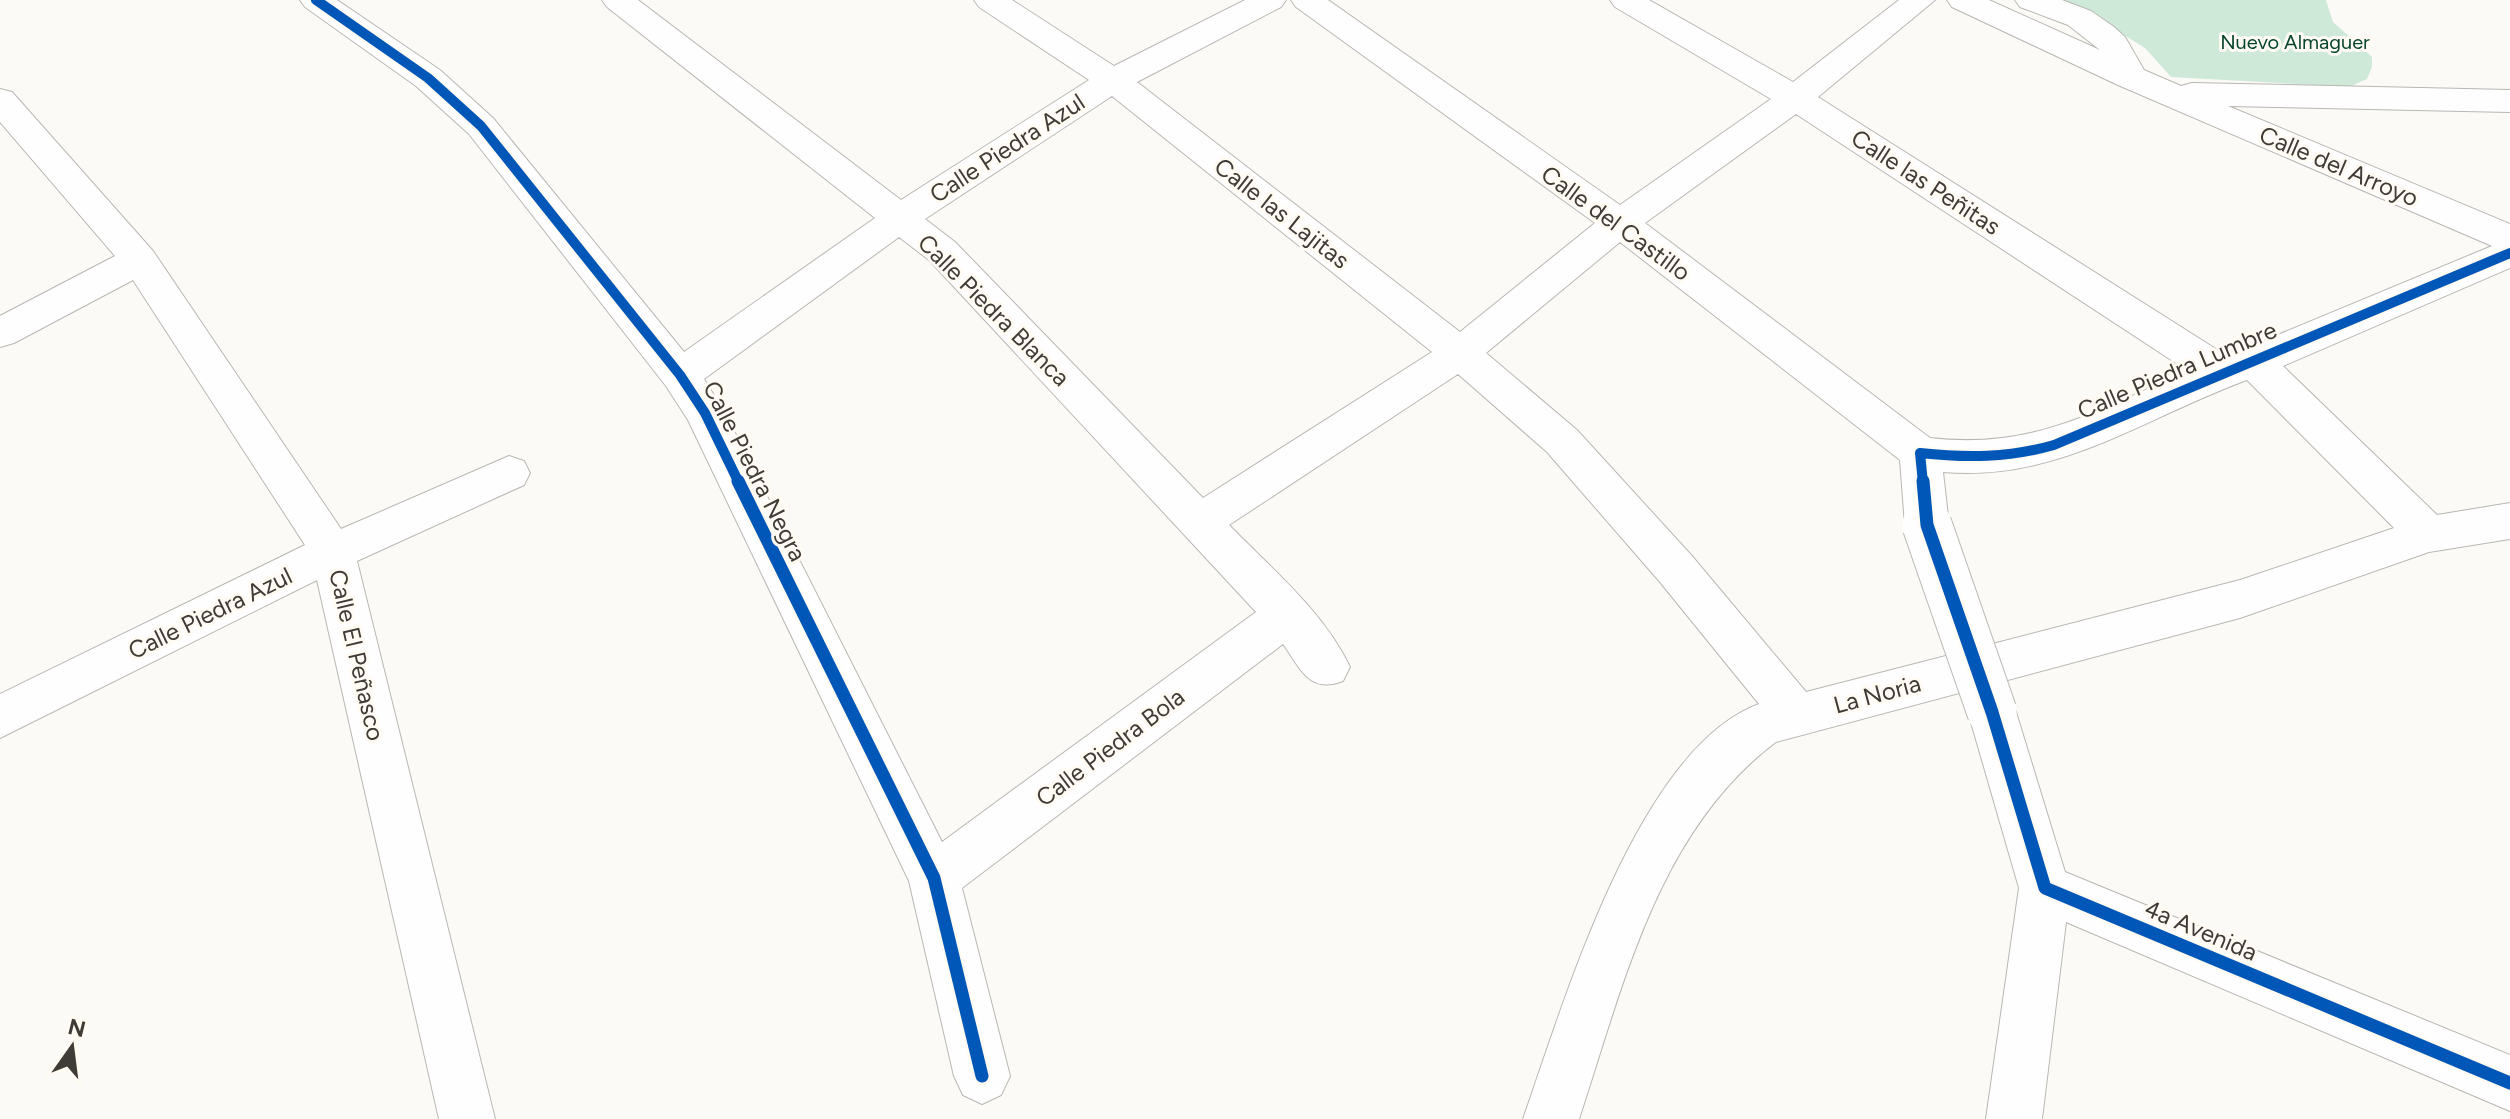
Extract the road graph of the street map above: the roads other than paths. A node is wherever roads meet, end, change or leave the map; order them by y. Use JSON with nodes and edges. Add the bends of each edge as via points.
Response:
{"nodes":[{"id":1,"x":316,"y":0,"type":"edge"},
{"id":2,"x":618,"y":0,"type":"edge"},
{"id":3,"x":1270,"y":0,"type":"edge"},
{"id":4,"x":1307,"y":0,"type":"edge"},
{"id":5,"x":1626,"y":0,"type":"edge"},
{"id":6,"x":1919,"y":0,"type":"edge"},
{"id":7,"x":1963,"y":0,"type":"edge"},
{"id":8,"x":2031,"y":0,"type":"edge"},
{"id":9,"x":999,"y":2,"type":"edge"},
{"id":10,"x":2130,"y":77,"type":"junction"},
{"id":11,"x":1113,"y":80,"type":"junction"},
{"id":12,"x":2167,"y":93,"type":"junction"},
{"id":13,"x":1795,"y":98,"type":"junction"},
{"id":14,"x":0,"y":100,"type":"edge"},
{"id":15,"x":2510,"y":101,"type":"edge"},
{"id":16,"x":900,"y":218,"type":"junction"},
{"id":17,"x":1620,"y":223,"type":"junction"},
{"id":18,"x":2510,"y":239,"type":"edge"},
{"id":19,"x":2510,"y":253,"type":"edge"},
{"id":20,"x":140,"y":260,"type":"junction"},
{"id":21,"x":0,"y":333,"type":"edge"},
{"id":22,"x":1460,"y":353,"type":"junction"},
{"id":23,"x":2237,"y":367,"type":"junction"},
{"id":24,"x":680,"y":375,"type":"junction"},
{"id":25,"x":1920,"y":453,"type":"junction"},
{"id":26,"x":509,"y":473,"type":"dead end"},
{"id":27,"x":2510,"y":521,"type":"edge"},
{"id":28,"x":1200,"y":522,"type":"junction"},
{"id":29,"x":2428,"y":534,"type":"junction"},
{"id":30,"x":333,"y":552,"type":"junction"},
{"id":31,"x":1287,"y":615,"type":"junction"},
{"id":32,"x":1327,"y":667,"type":"dead end"},
{"id":33,"x":1796,"y":715,"type":"junction"},
{"id":34,"x":0,"y":717,"type":"edge"},
{"id":35,"x":934,"y":878,"type":"junction"},
{"id":36,"x":2045,"y":888,"type":"junction"},
{"id":37,"x":982,"y":1076,"type":"dead end"},
{"id":38,"x":2510,"y":1083,"type":"edge"},
{"id":39,"x":467,"y":1119,"type":"edge"},
{"id":40,"x":1551,"y":1119,"type":"edge"},
{"id":41,"x":2014,"y":1119,"type":"edge"}],
"edges":[{"from":1,"to":24,"type":"street","name":"Calle Piedra Negra","via":[[428,78],[481,126]]},
{"from":2,"to":16,"type":"street","name":"Calle Piedra Blanca"},
{"from":3,"to":11,"type":"street","name":"Calle Piedra Azul"},
{"from":4,"to":17,"type":"street","name":"Calle del Castillo"},
{"from":5,"to":13,"type":"street","name":"Calle las Peñitas"},
{"from":6,"to":13,"type":"street"},
{"from":7,"to":10,"type":"street","name":"Calle del Arroyo"},
{"from":8,"to":10,"type":"street","via":[[2101,30]]},
{"from":9,"to":11,"type":"street","name":"Calle las Lajitas"},
{"from":10,"to":12,"type":"street","name":"Calle del Arroyo"},
{"from":11,"to":16,"type":"street","name":"Calle Piedra Azul"},
{"from":11,"to":22,"type":"street","name":"Calle las Lajitas"},
{"from":12,"to":15,"type":"street","name":"Calle del Arroyo"},
{"from":12,"to":18,"type":"street","name":"Calle del Arroyo"},
{"from":13,"to":17,"type":"street"},
{"from":13,"to":23,"type":"street","name":"Calle las Peñitas"},
{"from":14,"to":20,"type":"street","name":"Calle El Peñasco"},
{"from":16,"to":24,"type":"street","name":"Calle Piedra Azul"},
{"from":16,"to":28,"type":"street","name":"Calle Piedra Blanca","via":[[942,251]]},
{"from":17,"to":22,"type":"street"},
{"from":17,"to":25,"type":"street","name":"Calle del Castillo"},
{"from":19,"to":23,"type":"street","name":"Calle Piedra Lumbre"},
{"from":20,"to":21,"type":"street"},
{"from":20,"to":30,"type":"street","name":"Calle El Peñasco"},
{"from":22,"to":28,"type":"street"},
{"from":22,"to":33,"type":"street","name":"Calle las Lajitas","via":[[1562,441]]},
{"from":23,"to":25,"type":"street","name":"Calle Piedra Lumbre","via":[[2053,446],[1963,459]]},
{"from":23,"to":29,"type":"street","name":"Calle las Peñitas"},
{"from":24,"to":35,"type":"street","name":"Calle Piedra Negra","via":[[705,413]]},
{"from":25,"to":36,"type":"street","bridge":true,"via":[[1927,525],[1992,712]]},
{"from":26,"to":30,"type":"street","name":"Calle Piedra Azul"},
{"from":27,"to":29,"type":"street"},
{"from":28,"to":31,"type":"street","name":"Calle Piedra Blanca"},
{"from":29,"to":33,"type":"street","name":"La Noria","via":[[2240,599]]},
{"from":30,"to":34,"type":"street","name":"Calle Piedra Azul"},
{"from":30,"to":39,"type":"street","name":"Calle El Peñasco"},
{"from":31,"to":32,"type":"street","name":"Calle Piedra Blanca"},
{"from":31,"to":35,"type":"street","name":"Calle Piedra Bola"},
{"from":33,"to":40,"type":"street","name":"La Noria","via":[[1763,724],[1730,748],[1696,786],[1644,867],[1610,947]]},
{"from":35,"to":37,"type":"street","name":"Calle Piedra Negra"},
{"from":36,"to":38,"type":"street","name":"4a Avenida"},
{"from":36,"to":41,"type":"street"}]}
